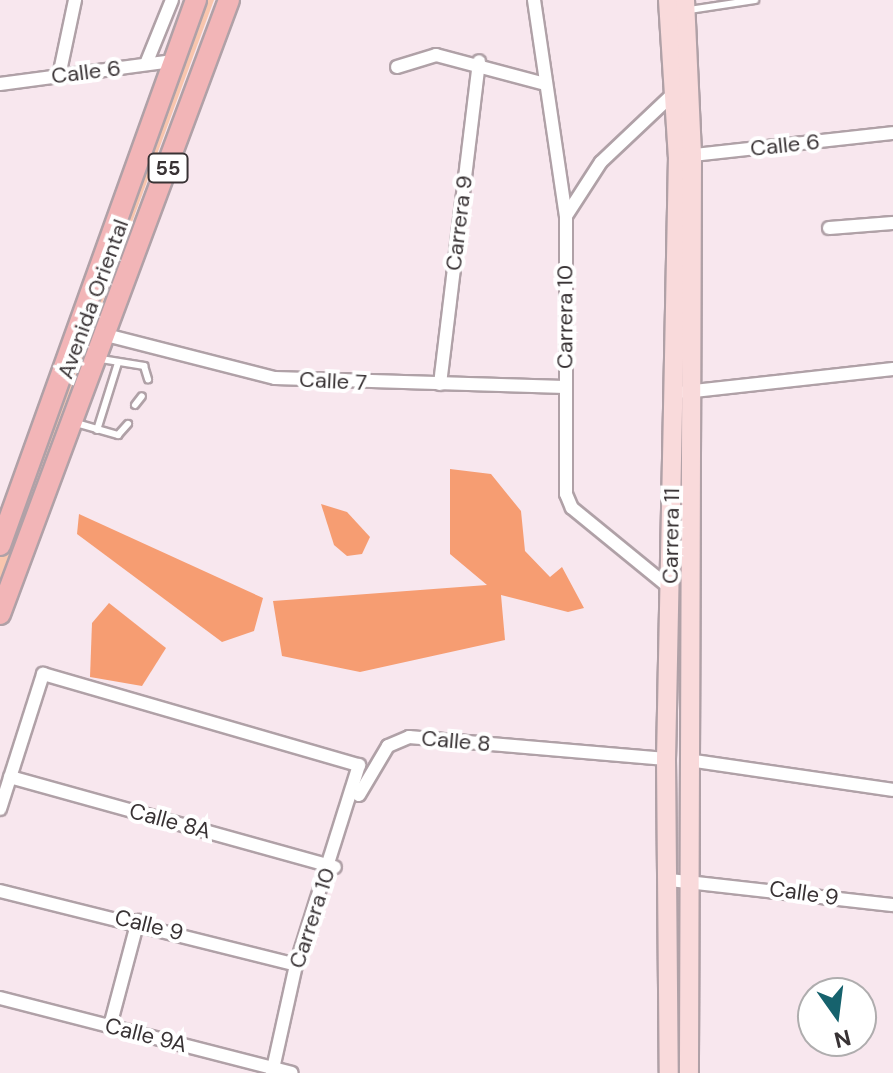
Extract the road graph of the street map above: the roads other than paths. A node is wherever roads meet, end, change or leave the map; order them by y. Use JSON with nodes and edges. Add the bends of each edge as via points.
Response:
{"nodes":[{"id":1,"x":75,"y":0,"type":"edge"},
{"id":2,"x":172,"y":0,"type":"edge"},
{"id":3,"x":196,"y":0,"type":"edge"},
{"id":4,"x":229,"y":0,"type":"edge"},
{"id":5,"x":534,"y":0,"type":"edge"},
{"id":6,"x":668,"y":0,"type":"edge"},
{"id":7,"x":755,"y":0,"type":"edge"},
{"id":8,"x":685,"y":5,"type":"edge"},
{"id":9,"x":173,"y":61,"type":"junction"},
{"id":10,"x":479,"y":61,"type":"junction"},
{"id":11,"x":146,"y":64,"type":"junction"},
{"id":12,"x":397,"y":67,"type":"dead end"},
{"id":13,"x":59,"y":76,"type":"junction"},
{"id":14,"x":0,"y":84,"type":"edge"},
{"id":15,"x":545,"y":84,"type":"junction"},
{"id":16,"x":674,"y":93,"type":"junction"},
{"id":17,"x":893,"y":133,"type":"edge"},
{"id":18,"x":685,"y":156,"type":"junction"},
{"id":19,"x":566,"y":216,"type":"junction"},
{"id":20,"x":893,"y":223,"type":"edge"},
{"id":21,"x":829,"y":228,"type":"dead end"},
{"id":22,"x":106,"y":335,"type":"junction"},
{"id":23,"x":97,"y":358,"type":"junction"},
{"id":24,"x":118,"y":363,"type":"junction"},
{"id":25,"x":893,"y":369,"type":"edge"},
{"id":26,"x":148,"y":379,"type":"dead end"},
{"id":27,"x":440,"y":384,"type":"junction"},
{"id":28,"x":565,"y":387,"type":"junction"},
{"id":29,"x":682,"y":392,"type":"junction"},
{"id":30,"x":142,"y":396,"type":"dead end"},
{"id":31,"x":135,"y":405,"type":"dead end"},
{"id":32,"x":73,"y":422,"type":"junction"},
{"id":33,"x":128,"y":424,"type":"dead end"},
{"id":34,"x":97,"y":430,"type":"junction"},
{"id":35,"x":0,"y":545,"type":"edge"},
{"id":36,"x":670,"y":588,"type":"junction"},
{"id":37,"x":0,"y":614,"type":"edge"},
{"id":38,"x":666,"y":759,"type":"junction"},
{"id":39,"x":688,"y":760,"type":"junction"},
{"id":40,"x":10,"y":777,"type":"junction"},
{"id":41,"x":893,"y":790,"type":"edge"},
{"id":42,"x":0,"y":809,"type":"edge"},
{"id":43,"x":329,"y":866,"type":"junction"},
{"id":44,"x":677,"y":879,"type":"junction"},
{"id":45,"x":0,"y":891,"type":"edge"},
{"id":46,"x":893,"y":905,"type":"edge"},
{"id":47,"x":138,"y":921,"type":"junction"},
{"id":48,"x":296,"y":965,"type":"junction"},
{"id":49,"x":0,"y":998,"type":"edge"},
{"id":50,"x":110,"y":1026,"type":"junction"},
{"id":51,"x":273,"y":1070,"type":"edge"},
{"id":52,"x":292,"y":1073,"type":"edge"},
{"id":53,"x":669,"y":1073,"type":"edge"},
{"id":54,"x":689,"y":1073,"type":"edge"}],
"edges":[{"from":1,"to":13,"type":"street"},
{"from":2,"to":11,"type":"street"},
{"from":3,"to":9,"type":"main road","name":"Avenida Oriental","number":"55"},
{"from":4,"to":22,"type":"main road","name":"Avenida Oriental","number":"55"},
{"from":5,"to":15,"type":"street","name":"Carrera 10"},
{"from":6,"to":16,"type":"main road","name":"Carrera 11"},
{"from":7,"to":8,"type":"lane"},
{"from":8,"to":18,"type":"main road","name":"Carrera 11"},
{"from":9,"to":11,"type":"street","name":"Calle 6"},
{"from":9,"to":35,"type":"main road","name":"Avenida Oriental","number":"55"},
{"from":10,"to":12,"type":"street","via":[[436,55]]},
{"from":10,"to":15,"type":"street"},
{"from":10,"to":27,"type":"street","name":"Carrera 9"},
{"from":11,"to":13,"type":"street","name":"Calle 6"},
{"from":13,"to":14,"type":"street","name":"Calle 6"},
{"from":15,"to":19,"type":"street","name":"Carrera 10"},
{"from":16,"to":18,"type":"main road","name":"Carrera 11"},
{"from":16,"to":19,"type":"street","via":[[601,162]]},
{"from":17,"to":18,"type":"street","name":"Calle 6"},
{"from":18,"to":29,"type":"main road","name":"Carrera 11"},
{"from":19,"to":28,"type":"street","name":"Carrera 10"},
{"from":20,"to":21,"type":"street"},
{"from":22,"to":23,"type":"main road","name":"Avenida Oriental","number":"55"},
{"from":22,"to":27,"type":"street","name":"Calle 7","via":[[275,378]]},
{"from":23,"to":24,"type":"lane"},
{"from":23,"to":32,"type":"main road","name":"Avenida Oriental","number":"55"},
{"from":24,"to":26,"type":"lane","via":[[144,366]]},
{"from":24,"to":34,"type":"lane"},
{"from":25,"to":29,"type":"street"},
{"from":27,"to":28,"type":"street","name":"Calle 7"},
{"from":28,"to":36,"type":"street","name":"Carrera 10","via":[[572,508]]},
{"from":29,"to":36,"type":"main road","name":"Carrera 11"},
{"from":29,"to":39,"type":"main road","name":"Carrera 11"},
{"from":30,"to":31,"type":"lane"},
{"from":32,"to":34,"type":"lane"},
{"from":32,"to":37,"type":"main road","name":"Avenida Oriental","number":"55"},
{"from":33,"to":34,"type":"lane","via":[[118,435]]},
{"from":36,"to":38,"type":"main road","name":"Carrera 11"},
{"from":38,"to":43,"type":"street","name":"Calle 8","via":[[409,737],[388,746],[365,777],[337,868]]},
{"from":38,"to":44,"type":"main road","name":"Carrera 11"},
{"from":39,"to":41,"type":"street"},
{"from":39,"to":44,"type":"main road","name":"Carrera 11"},
{"from":40,"to":42,"type":"street"},
{"from":40,"to":43,"type":"street","name":"Calle 8A"},
{"from":40,"to":43,"type":"street","name":"Carrera 10","via":[[43,674],[359,765]]},
{"from":43,"to":48,"type":"street","name":"Carrera 10"},
{"from":44,"to":46,"type":"street","name":"Calle 9"},
{"from":44,"to":53,"type":"main road","name":"Carrera 11"},
{"from":44,"to":54,"type":"main road","name":"Carrera 11"},
{"from":45,"to":47,"type":"street","name":"Calle 9"},
{"from":47,"to":48,"type":"street","name":"Calle 9"},
{"from":47,"to":50,"type":"street"},
{"from":48,"to":51,"type":"street","name":"Carrera 10"},
{"from":49,"to":50,"type":"street","name":"Calle 9A"},
{"from":50,"to":51,"type":"street","name":"Calle 9A"},
{"from":51,"to":52,"type":"street","name":"Calle 9A"}]}
